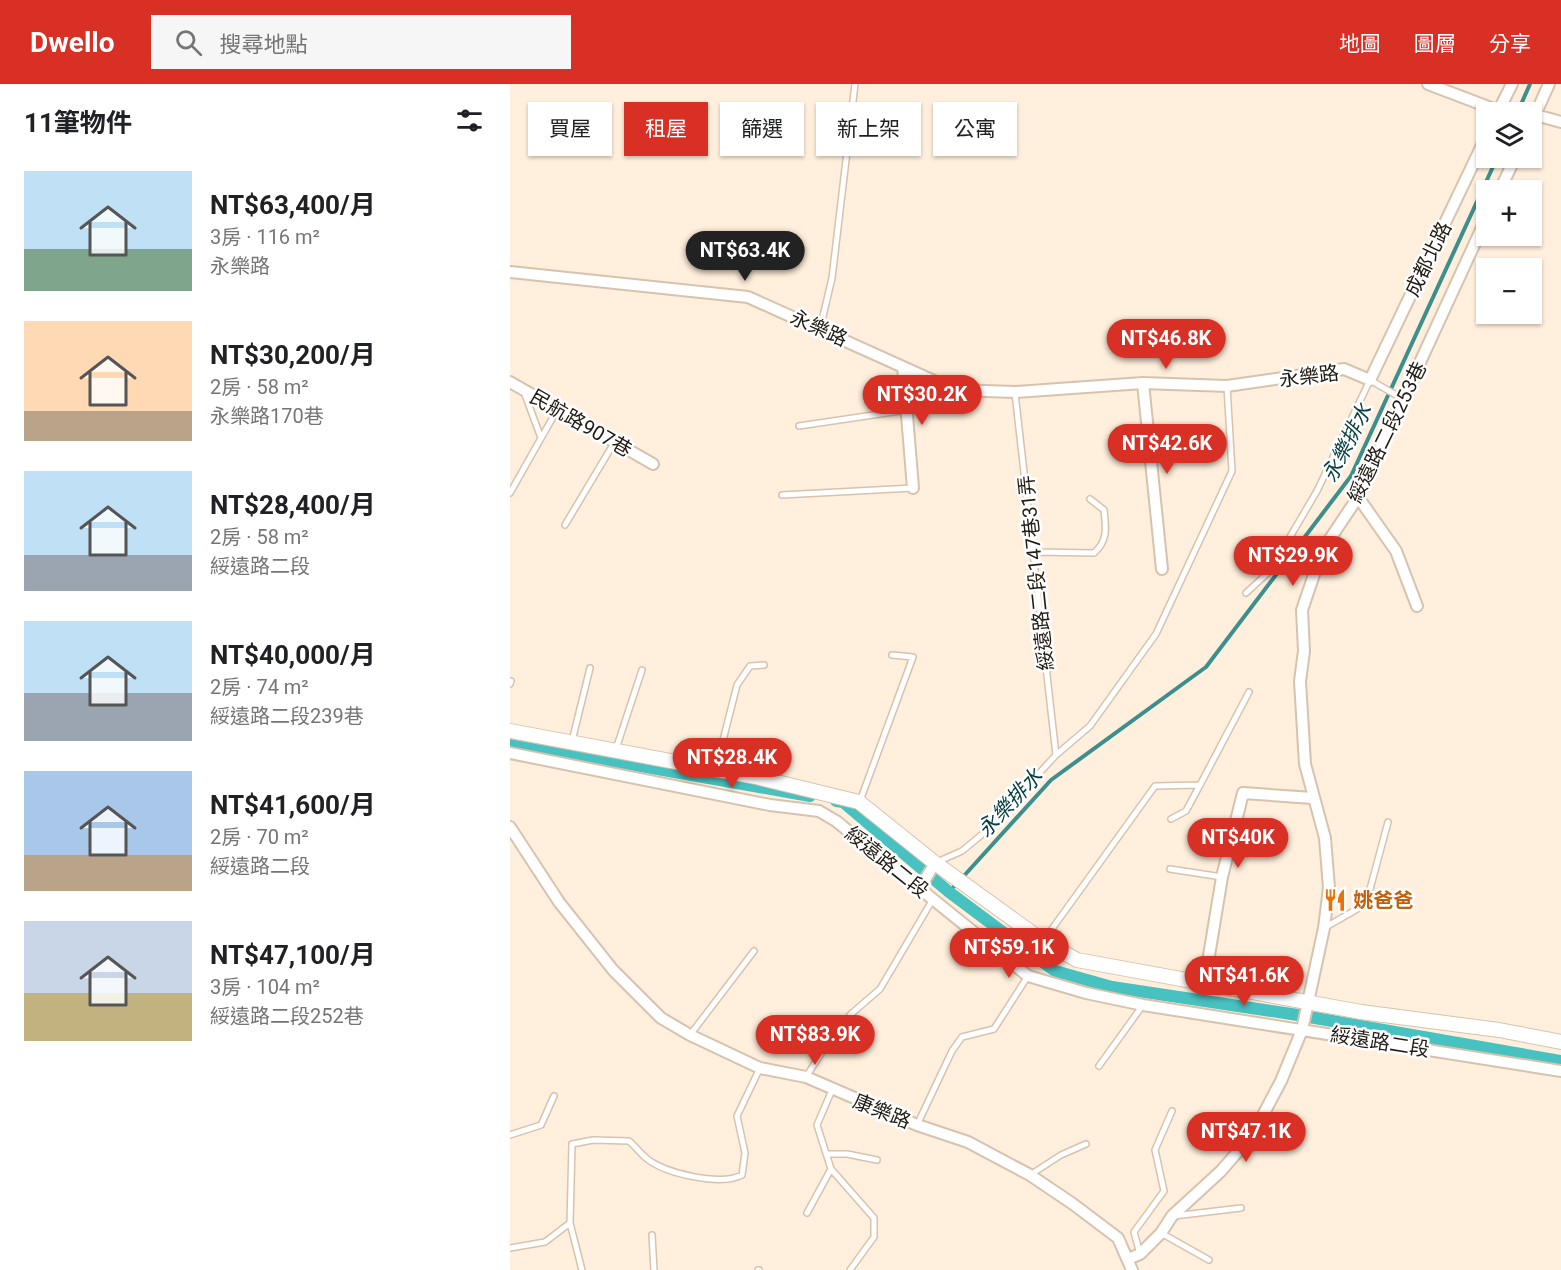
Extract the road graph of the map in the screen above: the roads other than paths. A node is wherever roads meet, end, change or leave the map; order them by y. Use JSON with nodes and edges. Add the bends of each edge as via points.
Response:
{"nodes":[{"id":1,"x":855,"y":84,"type":"edge"},
{"id":2,"x":1512,"y":84,"type":"edge"},
{"id":3,"x":1549,"y":84,"type":"edge"},
{"id":4,"x":1435,"y":85,"type":"edge"},
{"id":5,"x":1479,"y":102,"type":"edge"},
{"id":6,"x":1505,"y":102,"type":"edge"},
{"id":7,"x":1540,"y":102,"type":"edge"},
{"id":8,"x":1542,"y":119,"type":"edge"},
{"id":9,"x":1561,"y":122,"type":"edge"},
{"id":10,"x":1476,"y":158,"type":"edge"},
{"id":11,"x":1476,"y":239,"type":"edge"},
{"id":12,"x":510,"y":272,"type":"edge"},
{"id":13,"x":820,"y":329,"type":"junction"},
{"id":14,"x":903,"y":366,"type":"junction"},
{"id":15,"x":1370,"y":380,"type":"junction"},
{"id":16,"x":510,"y":381,"type":"edge"},
{"id":17,"x":1143,"y":383,"type":"junction"},
{"id":18,"x":1227,"y":386,"type":"junction"},
{"id":19,"x":524,"y":390,"type":"junction"},
{"id":20,"x":1015,"y":392,"type":"junction"},
{"id":21,"x":1398,"y":396,"type":"junction"},
{"id":22,"x":557,"y":410,"type":"junction"},
{"id":23,"x":907,"y":410,"type":"junction"},
{"id":24,"x":799,"y":426,"type":"dead end"},
{"id":25,"x":541,"y":438,"type":"junction"},
{"id":26,"x":614,"y":442,"type":"junction"},
{"id":27,"x":653,"y":464,"type":"dead end"},
{"id":28,"x":913,"y":488,"type":"joint"},
{"id":29,"x":510,"y":493,"type":"edge"},
{"id":30,"x":782,"y":495,"type":"dead end"},
{"id":31,"x":1358,"y":497,"type":"junction"},
{"id":32,"x":1090,"y":499,"type":"dead end"},
{"id":33,"x":565,"y":525,"type":"dead end"},
{"id":34,"x":1248,"y":541,"type":"dead end"},
{"id":35,"x":1285,"y":546,"type":"junction"},
{"id":36,"x":1035,"y":552,"type":"junction"},
{"id":37,"x":1162,"y":569,"type":"dead end"},
{"id":38,"x":1246,"y":593,"type":"dead end"},
{"id":39,"x":1418,"y":606,"type":"dead end"},
{"id":40,"x":892,"y":655,"type":"dead end"},
{"id":41,"x":764,"y":665,"type":"dead end"},
{"id":42,"x":590,"y":668,"type":"dead end"},
{"id":43,"x":642,"y":670,"type":"dead end"},
{"id":44,"x":1249,"y":692,"type":"dead end"},
{"id":45,"x":510,"y":731,"type":"edge"},
{"id":46,"x":572,"y":742,"type":"junction"},
{"id":47,"x":615,"y":750,"type":"junction"},
{"id":48,"x":510,"y":753,"type":"edge"},
{"id":49,"x":1056,"y":755,"type":"junction"},
{"id":50,"x":716,"y":769,"type":"junction"},
{"id":51,"x":1200,"y":785,"type":"junction"},
{"id":52,"x":1312,"y":798,"type":"junction"},
{"id":53,"x":860,"y":802,"type":"junction"},
{"id":54,"x":1171,"y":819,"type":"dead end"},
{"id":55,"x":1388,"y":822,"type":"dead end"},
{"id":56,"x":510,"y":827,"type":"edge"},
{"id":57,"x":939,"y":865,"type":"junction"},
{"id":58,"x":1170,"y":870,"type":"dead end"},
{"id":59,"x":1221,"y":877,"type":"junction"},
{"id":60,"x":920,"y":888,"type":"junction"},
{"id":61,"x":933,"y":899,"type":"junction"},
{"id":62,"x":1324,"y":928,"type":"junction"},
{"id":63,"x":1043,"y":941,"type":"junction"},
{"id":64,"x":754,"y":951,"type":"dead end"},
{"id":65,"x":1028,"y":976,"type":"junction"},
{"id":66,"x":1204,"y":986,"type":"junction"},
{"id":67,"x":1307,"y":1000,"type":"junction"},
{"id":68,"x":1143,"y":1005,"type":"junction"},
{"id":69,"x":1302,"y":1027,"type":"junction"},
{"id":70,"x":690,"y":1035,"type":"junction"},
{"id":71,"x":1561,"y":1041,"type":"edge"},
{"id":72,"x":1099,"y":1066,"type":"dead end"},
{"id":73,"x":760,"y":1068,"type":"junction"},
{"id":74,"x":1561,"y":1071,"type":"edge"},
{"id":75,"x":806,"y":1077,"type":"junction"},
{"id":76,"x":832,"y":1090,"type":"junction"},
{"id":77,"x":554,"y":1096,"type":"dead end"},
{"id":78,"x":1172,"y":1111,"type":"dead end"},
{"id":79,"x":917,"y":1125,"type":"junction"},
{"id":80,"x":510,"y":1135,"type":"edge"},
{"id":81,"x":1086,"y":1144,"type":"dead end"},
{"id":82,"x":827,"y":1154,"type":"junction"},
{"id":83,"x":878,"y":1160,"type":"dead end"},
{"id":84,"x":831,"y":1169,"type":"junction"},
{"id":85,"x":1030,"y":1175,"type":"junction"},
{"id":86,"x":1241,"y":1208,"type":"dead end"},
{"id":87,"x":807,"y":1213,"type":"dead end"},
{"id":88,"x":1172,"y":1216,"type":"junction"},
{"id":89,"x":570,"y":1223,"type":"junction"},
{"id":90,"x":1161,"y":1233,"type":"junction"},
{"id":91,"x":652,"y":1234,"type":"dead end"},
{"id":92,"x":510,"y":1248,"type":"edge"},
{"id":93,"x":1140,"y":1254,"type":"junction"},
{"id":94,"x":1209,"y":1260,"type":"dead end"},
{"id":95,"x":1130,"y":1265,"type":"edge"},
{"id":96,"x":582,"y":1270,"type":"edge"},
{"id":97,"x":654,"y":1270,"type":"edge"},
{"id":98,"x":850,"y":1270,"type":"edge"}],
"edges":[{"from":1,"to":13,"type":"lane","via":[[832,278]]},
{"from":2,"to":6,"type":"street"},
{"from":3,"to":7,"type":"street"},
{"from":4,"to":5,"type":"street"},
{"from":8,"to":9,"type":"street"},
{"from":10,"to":15,"type":"street","name":"成都北路"},
{"from":11,"to":21,"type":"street","name":"綏遠路二段253巷"},
{"from":12,"to":13,"type":"street","name":"永樂路","via":[[748,297]]},
{"from":13,"to":14,"type":"street","name":"永樂路"},
{"from":14,"to":20,"type":"street","name":"永樂路","via":[[954,390]]},
{"from":14,"to":23,"type":"street"},
{"from":15,"to":18,"type":"street","name":"永樂路","via":[[1344,369]]},
{"from":15,"to":21,"type":"lane","name":"永樂路"},
{"from":15,"to":35,"type":"lane","via":[[1332,464]]},
{"from":16,"to":19,"type":"street","name":"民航路907巷"},
{"from":17,"to":18,"type":"street","name":"永樂路"},
{"from":17,"to":20,"type":"street","name":"永樂路"},
{"from":17,"to":37,"type":"street"},
{"from":18,"to":49,"type":"lane","via":[[1232,471],[1156,634],[1090,726]]},
{"from":19,"to":22,"type":"street","name":"民航路907巷"},
{"from":19,"to":25,"type":"lane"},
{"from":20,"to":36,"type":"lane","name":"綏遠路二段147巷31弄"},
{"from":21,"to":31,"type":"street","name":"綏遠路二段253巷"},
{"from":22,"to":25,"type":"lane"},
{"from":22,"to":26,"type":"street","name":"民航路907巷"},
{"from":23,"to":24,"type":"lane"},
{"from":23,"to":28,"type":"street"},
{"from":25,"to":29,"type":"lane"},
{"from":26,"to":27,"type":"street","name":"民航路907巷"},
{"from":26,"to":33,"type":"lane"},
{"from":28,"to":30,"type":"lane"},
{"from":31,"to":39,"type":"street","via":[[1396,551]]},
{"from":31,"to":52,"type":"street","name":"綏遠路二段253巷","via":[[1322,551],[1302,610],[1301,710]]},
{"from":32,"to":36,"type":"lane","via":[[1104,510],[1106,531],[1102,546],[1094,553]]},
{"from":34,"to":35,"type":"lane"},
{"from":35,"to":38,"type":"lane","via":[[1270,571]]},
{"from":36,"to":49,"type":"lane","name":"綏遠路二段147巷31弄"},
{"from":40,"to":53,"type":"lane","via":[[913,657]]},
{"from":41,"to":50,"type":"lane","via":[[750,666],[737,685]]},
{"from":42,"to":46,"type":"lane"},
{"from":43,"to":47,"type":"lane"},
{"from":44,"to":51,"type":"lane"},
{"from":45,"to":46,"type":"street","name":"綏遠路二段"},
{"from":46,"to":47,"type":"street","name":"綏遠路二段"},
{"from":47,"to":50,"type":"street","name":"綏遠路二段"},
{"from":48,"to":60,"type":"street","name":"綏遠路二段","via":[[819,812],[836,821]]},
{"from":49,"to":57,"type":"lane","via":[[985,832]]},
{"from":50,"to":53,"type":"street","name":"綏遠路二段"},
{"from":51,"to":54,"type":"lane","via":[[1185,811]]},
{"from":51,"to":63,"type":"lane","via":[[1155,786]]},
{"from":52,"to":59,"type":"street","via":[[1243,793]]},
{"from":52,"to":62,"type":"street","name":"綏遠路二段253巷","via":[[1325,838],[1329,888]]},
{"from":53,"to":57,"type":"street","name":"綏遠路二段"},
{"from":55,"to":62,"type":"lane","via":[[1366,904]]},
{"from":56,"to":70,"type":"street","name":"康樂路","via":[[536,870],[613,970],[661,1018]]},
{"from":57,"to":60,"type":"street"},
{"from":57,"to":63,"type":"street","name":"綏遠路二段"},
{"from":58,"to":59,"type":"lane"},
{"from":59,"to":66,"type":"street"},
{"from":60,"to":61,"type":"street","name":"綏遠路二段"},
{"from":61,"to":65,"type":"street","name":"綏遠路二段"},
{"from":61,"to":75,"type":"lane","via":[[880,989],[851,1014]]},
{"from":62,"to":67,"type":"street","name":"綏遠路二段253巷"},
{"from":63,"to":66,"type":"street","name":"綏遠路二段","via":[[1077,960]]},
{"from":64,"to":70,"type":"lane"},
{"from":65,"to":68,"type":"street","name":"綏遠路二段"},
{"from":65,"to":79,"type":"lane","via":[[994,1029],[962,1037]]},
{"from":66,"to":67,"type":"street","name":"綏遠路二段"},
{"from":67,"to":69,"type":"street","name":"綏遠路二段253巷"},
{"from":67,"to":71,"type":"street","name":"綏遠路二段","via":[[1361,1012]]},
{"from":68,"to":69,"type":"street","name":"綏遠路二段"},
{"from":68,"to":72,"type":"lane"},
{"from":69,"to":74,"type":"street","name":"綏遠路二段"},
{"from":69,"to":88,"type":"street","name":"綏遠路二段253巷","via":[[1281,1081],[1253,1134],[1221,1171]]},
{"from":70,"to":73,"type":"street","name":"康樂路"},
{"from":73,"to":75,"type":"street","name":"康樂路"},
{"from":73,"to":89,"type":"lane","via":[[737,1116],[745,1153],[742,1175],[721,1181],[669,1171],[647,1159],[629,1141],[572,1144]]},
{"from":75,"to":76,"type":"street","name":"康樂路"},
{"from":76,"to":79,"type":"street","name":"康樂路"},
{"from":76,"to":82,"type":"lane","via":[[817,1125]]},
{"from":77,"to":80,"type":"lane","via":[[541,1125]]},
{"from":78,"to":93,"type":"lane","via":[[1155,1150],[1164,1191],[1134,1232]]},
{"from":79,"to":85,"type":"street","name":"康樂路","via":[[968,1142]]},
{"from":81,"to":85,"type":"lane"},
{"from":82,"to":83,"type":"lane"},
{"from":82,"to":84,"type":"lane"},
{"from":84,"to":87,"type":"lane"},
{"from":84,"to":98,"type":"lane","via":[[874,1218],[874,1238]]},
{"from":85,"to":95,"type":"street","name":"康樂路","via":[[1118,1238]]},
{"from":86,"to":88,"type":"lane"},
{"from":88,"to":90,"type":"street","name":"綏遠路二段253巷"},
{"from":89,"to":92,"type":"lane","via":[[545,1242]]},
{"from":89,"to":96,"type":"lane"},
{"from":90,"to":93,"type":"street","name":"綏遠路二段253巷"},
{"from":90,"to":94,"type":"lane"},
{"from":91,"to":97,"type":"lane"},
{"from":93,"to":95,"type":"street"}]}
